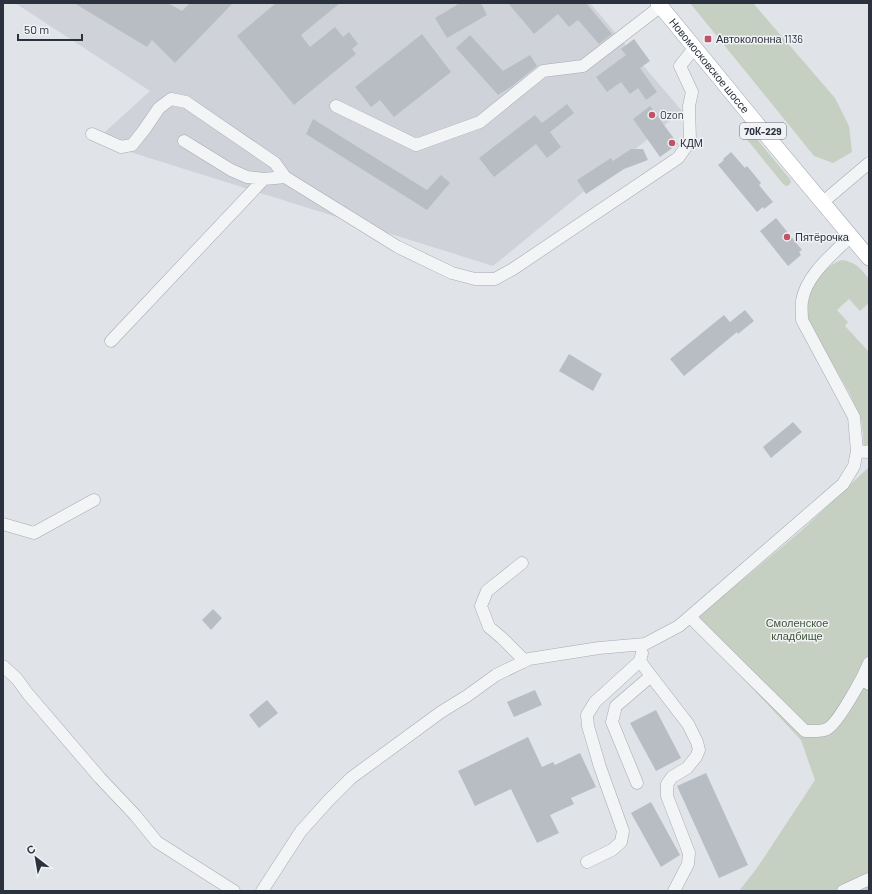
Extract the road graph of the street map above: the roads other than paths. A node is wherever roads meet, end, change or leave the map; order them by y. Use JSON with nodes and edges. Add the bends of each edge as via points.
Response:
{"nodes":[{"id":1,"x":659,"y":5,"type":"edge"},
{"id":2,"x":695,"y":47,"type":"junction"},
{"id":3,"x":336,"y":106,"type":"dead end"},
{"id":4,"x":92,"y":134,"type":"dead end"},
{"id":5,"x":184,"y":142,"type":"dead end"},
{"id":6,"x":869,"y":163,"type":"edge"},
{"id":7,"x":285,"y":177,"type":"junction"},
{"id":8,"x":264,"y":179,"type":"junction"},
{"id":9,"x":822,"y":202,"type":"junction"},
{"id":10,"x":851,"y":236,"type":"junction"},
{"id":11,"x":869,"y":258,"type":"edge"},
{"id":12,"x":111,"y":341,"type":"dead end"},
{"id":13,"x":863,"y":451,"type":"edge"},
{"id":14,"x":94,"y":500,"type":"dead end"},
{"id":15,"x":3,"y":524,"type":"edge"},
{"id":16,"x":522,"y":563,"type":"dead end"},
{"id":17,"x":690,"y":616,"type":"junction"},
{"id":18,"x":645,"y":644,"type":"junction"},
{"id":19,"x":525,"y":661,"type":"junction"},
{"id":20,"x":640,"y":661,"type":"junction"},
{"id":21,"x":869,"y":663,"type":"edge"},
{"id":22,"x":3,"y":666,"type":"edge"},
{"id":23,"x":650,"y":676,"type":"junction"},
{"id":24,"x":866,"y":681,"type":"edge"},
{"id":25,"x":637,"y":783,"type":"dead end"},
{"id":26,"x":587,"y":862,"type":"dead end"},
{"id":27,"x":869,"y":879,"type":"edge"},
{"id":28,"x":234,"y":891,"type":"edge"},
{"id":29,"x":262,"y":891,"type":"edge"},
{"id":30,"x":674,"y":891,"type":"edge"},
{"id":31,"x":843,"y":891,"type":"edge"}],
"edges":[{"from":1,"to":2,"type":"main road","name":"Новомосковское шоссе","number":"70К-229"},
{"from":1,"to":3,"type":"street","via":[[583,66],[543,71],[480,122],[416,145]]},
{"from":2,"to":7,"type":"street","via":[[680,66],[692,92],[689,106],[690,141],[678,158],[495,279],[475,279],[452,273],[398,246]]},
{"from":2,"to":9,"type":"main road","name":"Новомосковское шоссе","number":"70К-229"},
{"from":4,"to":7,"type":"street","via":[[121,147],[132,145],[159,108],[171,99],[186,102],[275,163]]},
{"from":5,"to":8,"type":"street","via":[[231,170],[247,177]]},
{"from":6,"to":9,"type":"street"},
{"from":7,"to":8,"type":"street"},
{"from":8,"to":12,"type":"street"},
{"from":9,"to":10,"type":"main road","name":"Новомосковское шоссе","number":"70К-229"},
{"from":10,"to":11,"type":"main road","name":"Новомосковское шоссе","number":"70К-229"},
{"from":10,"to":13,"type":"street","via":[[814,274],[805,288],[802,320],[854,417]]},
{"from":13,"to":17,"type":"street","via":[[843,484]]},
{"from":14,"to":15,"type":"street","via":[[34,534]]},
{"from":16,"to":19,"type":"street","via":[[487,591],[481,606],[489,627]]},
{"from":17,"to":18,"type":"street","via":[[679,626]]},
{"from":17,"to":24,"type":"street","via":[[805,731],[818,732],[827,729]]},
{"from":18,"to":19,"type":"street","via":[[599,648]]},
{"from":18,"to":20,"type":"street"},
{"from":19,"to":29,"type":"street","via":[[496,675],[350,778],[301,831]]},
{"from":20,"to":23,"type":"street"},
{"from":20,"to":26,"type":"street","via":[[595,702],[587,715],[600,767],[623,831],[621,842],[612,850]]},
{"from":21,"to":24,"type":"street"},
{"from":22,"to":28,"type":"street","via":[[157,842]]},
{"from":23,"to":25,"type":"street","via":[[616,706],[612,722]]},
{"from":23,"to":30,"type":"street","via":[[688,724],[699,750],[687,768],[667,784],[666,796],[689,853],[688,864]]},
{"from":27,"to":31,"type":"street"}]}
